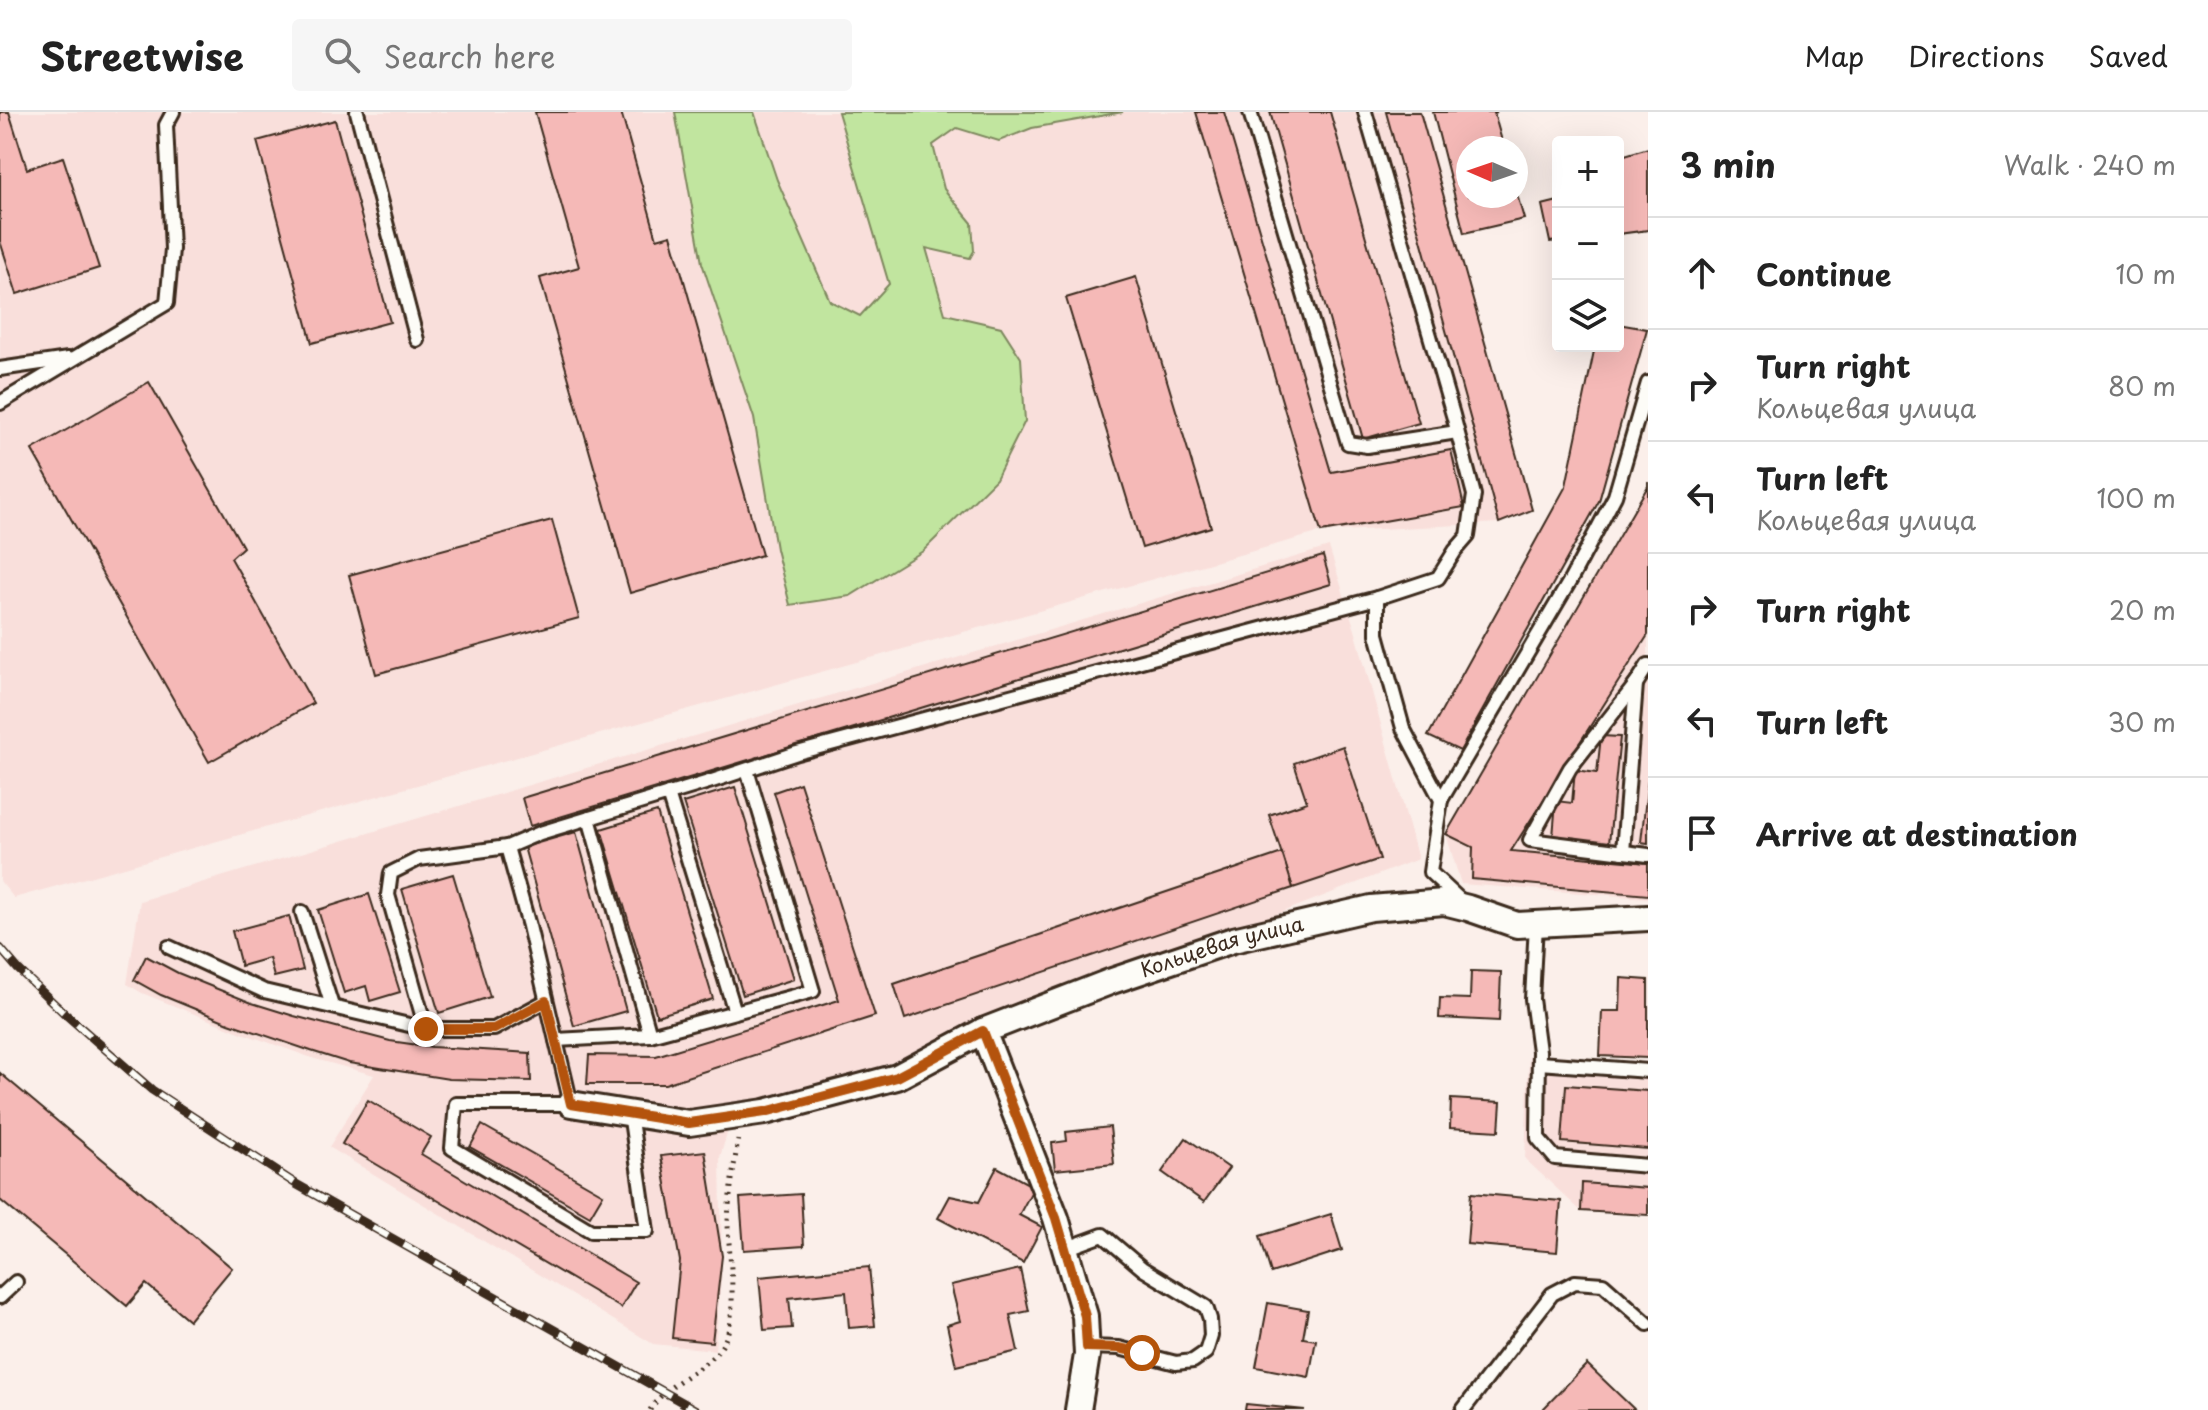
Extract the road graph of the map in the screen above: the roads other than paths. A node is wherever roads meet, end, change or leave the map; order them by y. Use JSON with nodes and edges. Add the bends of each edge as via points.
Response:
{"nodes":[{"id":1,"x":173,"y":112,"type":"edge"},
{"id":2,"x":357,"y":112,"type":"edge"},
{"id":3,"x":1250,"y":112,"type":"edge"},
{"id":4,"x":1365,"y":112,"type":"edge"},
{"id":5,"x":417,"y":340,"type":"dead end"},
{"id":6,"x":75,"y":358,"type":"junction"},
{"id":7,"x":0,"y":369,"type":"edge"},
{"id":8,"x":1648,"y":383,"type":"edge"},
{"id":9,"x":0,"y":403,"type":"edge"},
{"id":10,"x":1457,"y":432,"type":"junction"},
{"id":11,"x":1377,"y":598,"type":"junction"},
{"id":12,"x":1648,"y":665,"type":"edge"},
{"id":13,"x":1636,"y":684,"type":"junction"},
{"id":14,"x":747,"y":770,"type":"junction"},
{"id":15,"x":668,"y":794,"type":"junction"},
{"id":16,"x":1441,"y":800,"type":"junction"},
{"id":17,"x":589,"y":818,"type":"junction"},
{"id":18,"x":507,"y":847,"type":"junction"},
{"id":19,"x":1623,"y":852,"type":"junction"},
{"id":20,"x":1648,"y":855,"type":"edge"},
{"id":21,"x":1468,"y":908,"type":"junction"},
{"id":22,"x":302,"y":912,"type":"dead end"},
{"id":23,"x":1648,"y":918,"type":"edge"},
{"id":24,"x":1536,"y":924,"type":"junction"},
{"id":25,"x":169,"y":947,"type":"dead end"},
{"id":26,"x":546,"y":1001,"type":"junction"},
{"id":27,"x":332,"y":1006,"type":"junction"},
{"id":28,"x":735,"y":1012,"type":"junction"},
{"id":29,"x":426,"y":1029,"type":"junction"},
{"id":30,"x":983,"y":1031,"type":"junction"},
{"id":31,"x":650,"y":1035,"type":"junction"},
{"id":32,"x":556,"y":1040,"type":"junction"},
{"id":33,"x":1539,"y":1063,"type":"junction"},
{"id":34,"x":1648,"y":1071,"type":"edge"},
{"id":35,"x":571,"y":1104,"type":"junction"},
{"id":36,"x":630,"y":1113,"type":"junction"},
{"id":37,"x":1648,"y":1166,"type":"edge"},
{"id":38,"x":1065,"y":1249,"type":"junction"},
{"id":39,"x":16,"y":1282,"type":"dead end"},
{"id":40,"x":0,"y":1297,"type":"edge"},
{"id":41,"x":1648,"y":1324,"type":"edge"},
{"id":42,"x":1087,"y":1347,"type":"junction"},
{"id":43,"x":1078,"y":1410,"type":"edge"},
{"id":44,"x":1463,"y":1410,"type":"edge"}],
"edges":[{"from":1,"to":6,"type":"lane","via":[[166,125],[172,249],[167,303]]},
{"from":2,"to":5,"type":"lane"},
{"from":3,"to":10,"type":"lane","via":[[1348,443],[1367,446]]},
{"from":4,"to":10,"type":"lane"},
{"from":6,"to":7,"type":"lane"},
{"from":6,"to":9,"type":"lane"},
{"from":8,"to":16,"type":"lane","via":[[1615,496]]},
{"from":10,"to":11,"type":"lane","via":[[1474,495],[1468,536],[1438,578]]},
{"from":11,"to":14,"type":"lane"},
{"from":11,"to":16,"type":"lane","via":[[1377,634],[1403,728]]},
{"from":12,"to":13,"type":"lane"},
{"from":13,"to":19,"type":"lane"},
{"from":13,"to":19,"type":"lane","via":[[1570,768],[1530,840]]},
{"from":14,"to":15,"type":"lane"},
{"from":14,"to":28,"type":"lane","via":[[813,991]]},
{"from":15,"to":17,"type":"lane"},
{"from":15,"to":28,"type":"lane"},
{"from":16,"to":21,"type":"lane","via":[[1430,872]]},
{"from":17,"to":18,"type":"lane"},
{"from":17,"to":31,"type":"lane"},
{"from":18,"to":26,"type":"lane"},
{"from":18,"to":29,"type":"lane","via":[[419,859],[391,873],[388,895]]},
{"from":19,"to":20,"type":"lane"},
{"from":21,"to":24,"type":"street","name":"Кольцевая улица","via":[[1517,925]]},
{"from":21,"to":30,"type":"street","name":"Кольцевая улица","via":[[1444,902],[1371,908],[1233,940]]},
{"from":22,"to":27,"type":"lane"},
{"from":23,"to":24,"type":"street","name":"Кольцевая улица"},
{"from":24,"to":33,"type":"lane","via":[[1532,999]]},
{"from":25,"to":27,"type":"lane","via":[[264,991]]},
{"from":26,"to":29,"type":"lane","via":[[494,1029]]},
{"from":26,"to":32,"type":"lane"},
{"from":27,"to":29,"type":"lane"},
{"from":28,"to":31,"type":"lane"},
{"from":30,"to":36,"type":"street","name":"Кольцевая улица","via":[[897,1077],[765,1112],[689,1123]]},
{"from":30,"to":38,"type":"street"},
{"from":31,"to":32,"type":"lane"},
{"from":32,"to":35,"type":"lane"},
{"from":33,"to":34,"type":"lane"},
{"from":33,"to":37,"type":"lane","via":[[1538,1138],[1555,1158]]},
{"from":35,"to":36,"type":"street","name":"Кольцевая улица"},
{"from":35,"to":36,"type":"lane","via":[[456,1104],[452,1148],[591,1231],[647,1231]]},
{"from":38,"to":42,"type":"street","via":[[1085,1316]]},
{"from":38,"to":42,"type":"lane","via":[[1103,1235],[1143,1269],[1206,1307],[1210,1319],[1206,1352],[1193,1361],[1176,1363],[1119,1348]]},
{"from":39,"to":40,"type":"lane"},
{"from":41,"to":44,"type":"lane","via":[[1603,1284],[1575,1282],[1552,1294]]},
{"from":42,"to":43,"type":"street"}]}
